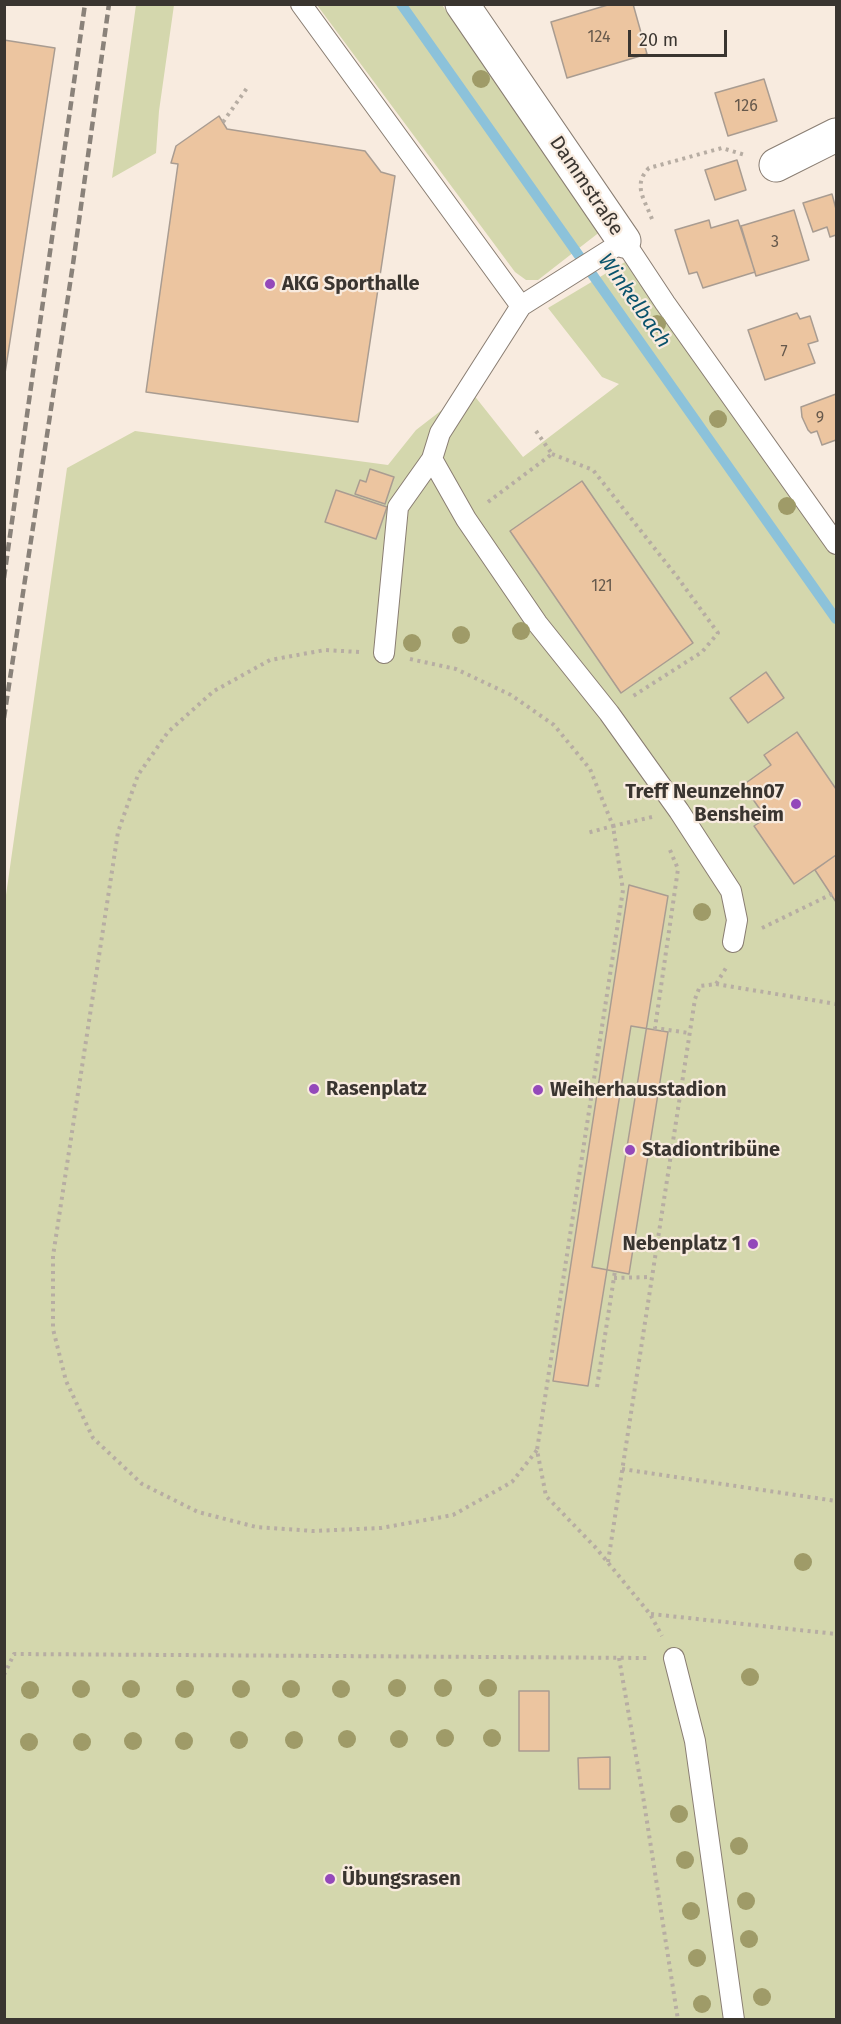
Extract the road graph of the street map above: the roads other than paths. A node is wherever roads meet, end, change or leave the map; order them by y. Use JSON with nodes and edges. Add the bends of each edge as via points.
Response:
{"nodes":[{"id":1,"x":302,"y":4,"type":"edge"},
{"id":2,"x":462,"y":4,"type":"edge"},
{"id":3,"x":837,"y":135,"type":"edge"},
{"id":4,"x":776,"y":165,"type":"road end"},
{"id":5,"x":617,"y":245,"type":"junction"},
{"id":6,"x":521,"y":306,"type":"junction"},
{"id":7,"x":432,"y":459,"type":"junction"},
{"id":8,"x":837,"y":544,"type":"edge"},
{"id":9,"x":384,"y":652,"type":"road end"},
{"id":10,"x":734,"y":942,"type":"road end"},
{"id":11,"x":674,"y":1658,"type":"road end"},
{"id":12,"x":735,"y":2019,"type":"edge"}],
"edges":[{"from":1,"to":6,"type":"lane"},
{"from":2,"to":5,"type":"street","name":"Dammstraße"},
{"from":3,"to":4,"type":"street"},
{"from":5,"to":6,"type":"lane"},
{"from":5,"to":8,"type":"lane","name":"Dammstraße","via":[[672,313]]},
{"from":6,"to":7,"type":"lane","via":[[440,433]]},
{"from":7,"to":9,"type":"lane","via":[[398,507]]},
{"from":7,"to":10,"type":"lane","via":[[466,519],[537,623],[609,713],[731,891],[737,920]]},
{"from":11,"to":12,"type":"lane","via":[[695,1741]]}]}
